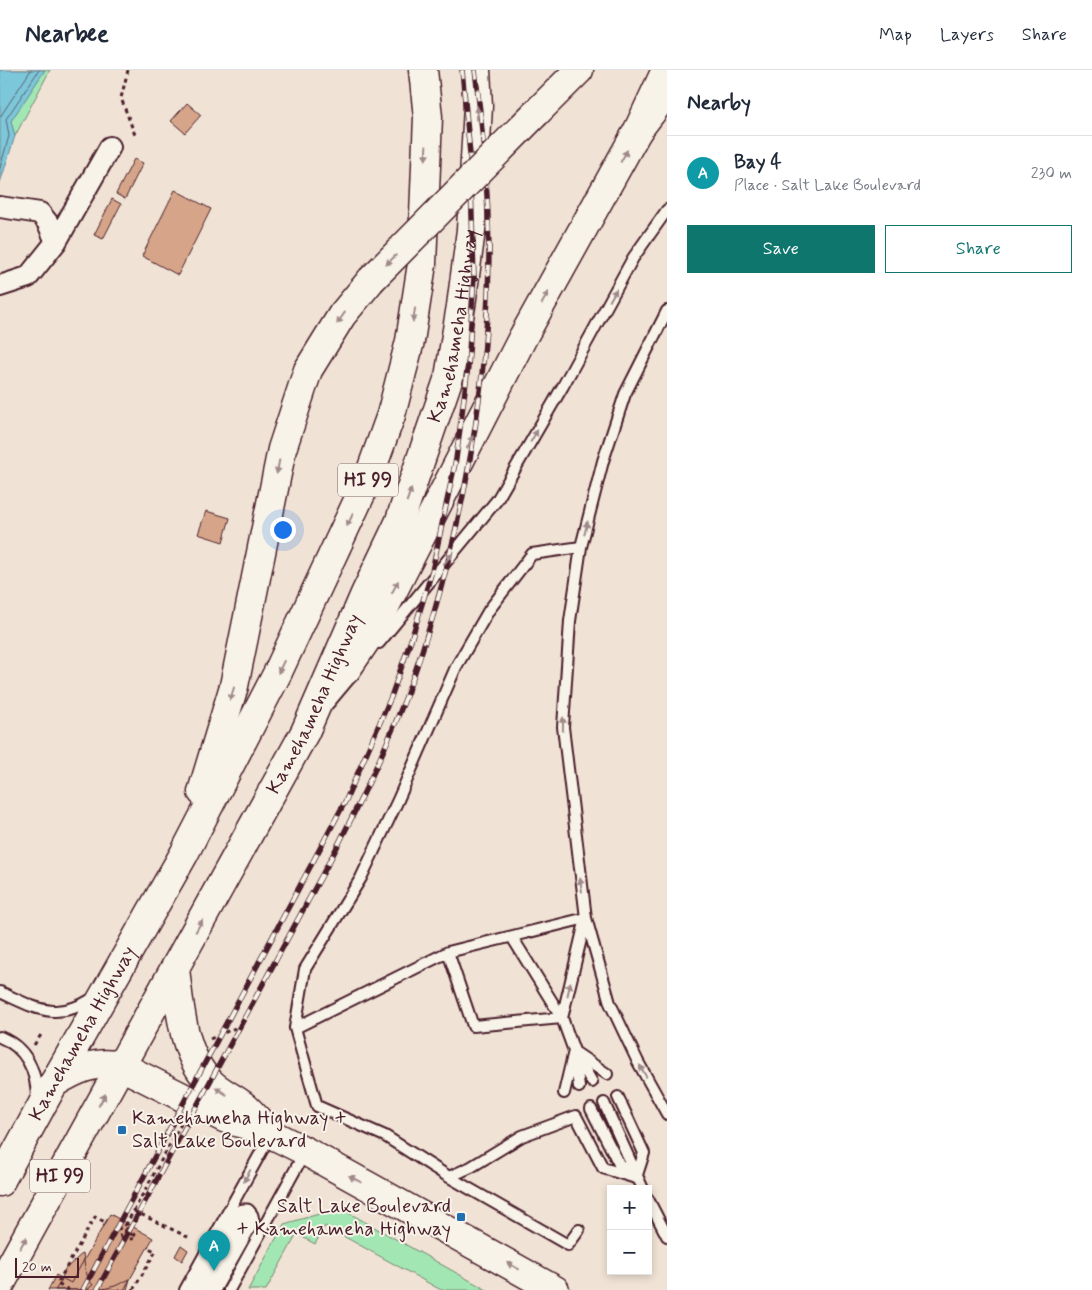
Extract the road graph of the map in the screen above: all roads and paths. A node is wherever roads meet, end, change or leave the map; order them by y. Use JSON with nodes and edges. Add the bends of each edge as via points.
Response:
{"nodes":[{"id":1,"x":128,"y":70,"type":"edge"},
{"id":2,"x":406,"y":70,"type":"edge"},
{"id":3,"x":423,"y":70,"type":"edge"},
{"id":4,"x":476,"y":70,"type":"edge"},
{"id":5,"x":579,"y":70,"type":"edge"},
{"id":6,"x":666,"y":70,"type":"edge"},
{"id":7,"x":667,"y":92,"type":"edge"},
{"id":8,"x":428,"y":117,"type":"junction"},
{"id":9,"x":638,"y":130,"type":"junction"},
{"id":10,"x":135,"y":135,"type":"dead end"},
{"id":11,"x":110,"y":147,"type":"dead end"},
{"id":12,"x":0,"y":206,"type":"edge"},
{"id":13,"x":667,"y":210,"type":"edge"},
{"id":14,"x":56,"y":242,"type":"junction"},
{"id":15,"x":0,"y":286,"type":"edge"},
{"id":16,"x":667,"y":311,"type":"edge"},
{"id":17,"x":581,"y":547,"type":"junction"},
{"id":18,"x":306,"y":732,"type":"junction"},
{"id":19,"x":184,"y":854,"type":"junction"},
{"id":20,"x":586,"y":918,"type":"junction"},
{"id":21,"x":512,"y":937,"type":"junction"},
{"id":22,"x":448,"y":952,"type":"junction"},
{"id":23,"x":175,"y":969,"type":"junction"},
{"id":24,"x":117,"y":971,"type":"junction"},
{"id":25,"x":0,"y":992,"type":"edge"},
{"id":26,"x":562,"y":1018,"type":"junction"},
{"id":27,"x":235,"y":1028,"type":"dead end"},
{"id":28,"x":295,"y":1028,"type":"junction"},
{"id":29,"x":41,"y":1035,"type":"dead end"},
{"id":30,"x":0,"y":1037,"type":"edge"},
{"id":31,"x":208,"y":1040,"type":"dead end"},
{"id":32,"x":32,"y":1048,"type":"dead end"},
{"id":33,"x":574,"y":1051,"type":"junction"},
{"id":34,"x":121,"y":1066,"type":"junction"},
{"id":35,"x":607,"y":1074,"type":"dead end"},
{"id":36,"x":592,"y":1082,"type":"dead end"},
{"id":37,"x":54,"y":1083,"type":"junction"},
{"id":38,"x":579,"y":1087,"type":"dead end"},
{"id":39,"x":564,"y":1093,"type":"dead end"},
{"id":40,"x":618,"y":1097,"type":"dead end"},
{"id":41,"x":604,"y":1103,"type":"dead end"},
{"id":42,"x":591,"y":1109,"type":"dead end"},
{"id":43,"x":667,"y":1114,"type":"edge"},
{"id":44,"x":36,"y":1116,"type":"junction"},
{"id":45,"x":183,"y":1119,"type":"dead end"},
{"id":46,"x":271,"y":1134,"type":"junction"},
{"id":47,"x":306,"y":1151,"type":"junction"},
{"id":48,"x":448,"y":1177,"type":"junction"},
{"id":49,"x":636,"y":1178,"type":"junction"},
{"id":50,"x":0,"y":1182,"type":"edge"},
{"id":51,"x":640,"y":1185,"type":"edge"},
{"id":52,"x":652,"y":1207,"type":"edge"},
{"id":53,"x":134,"y":1211,"type":"junction"},
{"id":54,"x":105,"y":1222,"type":"dead end"},
{"id":55,"x":127,"y":1223,"type":"junction"},
{"id":56,"x":579,"y":1230,"type":"dead end"},
{"id":57,"x":667,"y":1236,"type":"edge"},
{"id":58,"x":190,"y":1238,"type":"dead end"},
{"id":59,"x":122,"y":1241,"type":"junction"},
{"id":60,"x":148,"y":1248,"type":"dead end"},
{"id":61,"x":62,"y":1278,"type":"dead end"},
{"id":62,"x":58,"y":1285,"type":"junction"},
{"id":63,"x":0,"y":1286,"type":"edge"},
{"id":64,"x":69,"y":1290,"type":"edge"},
{"id":65,"x":96,"y":1290,"type":"edge"},
{"id":66,"x":133,"y":1290,"type":"edge"},
{"id":67,"x":185,"y":1290,"type":"edge"},
{"id":68,"x":196,"y":1290,"type":"edge"},
{"id":69,"x":212,"y":1290,"type":"edge"},
{"id":70,"x":229,"y":1290,"type":"edge"},
{"id":71,"x":555,"y":1290,"type":"edge"}],
"edges":[{"from":1,"to":10,"type":"path","via":[[121,98]]},
{"from":2,"to":8,"type":"main road"},
{"from":3,"to":8,"type":"main road","name":"Kamehameha Highway","number":"HI 99"},
{"from":18,"to":4,"type":"main road","name":"Kamehameha Highway","number":"HI 99","one_way":true,"via":[[400,523],[448,377],[471,230],[478,106]]},
{"from":5,"to":19,"type":"main road","one_way":true,"bridge":true,"via":[[372,280],[342,316],[308,370],[282,449],[234,686]]},
{"from":6,"to":9,"type":"main road"},
{"from":7,"to":9,"type":"main road"},
{"from":8,"to":19,"type":"main road","name":"Kamehameha Highway","number":"HI 99","one_way":true,"via":[[422,264],[410,341],[391,415],[368,479],[277,674]]},
{"from":18,"to":9,"type":"main road","one_way":true,"via":[[373,630],[523,337]]},
{"from":11,"to":14,"type":"street"},
{"from":12,"to":14,"type":"street","via":[[40,213]]},
{"from":18,"to":13,"type":"lane","one_way":true,"via":[[497,500],[633,258]]},
{"from":14,"to":15,"type":"street","via":[[28,277]]},
{"from":17,"to":16,"type":"lane","one_way":true,"via":[[603,461],[625,394]]},
{"from":20,"to":17,"type":"lane","one_way":true,"via":[[563,727],[570,621]]},
{"from":17,"to":28,"type":"lane","via":[[532,554],[489,610],[456,667],[361,878],[306,969]]},
{"from":23,"to":18,"type":"main road","name":"Kamehameha Highway","number":"HI 99","one_way":true},
{"from":19,"to":24,"type":"main road","name":"Kamehameha Highway","number":"HI 99"},
{"from":20,"to":21,"type":"lane"},
{"from":26,"to":20,"type":"lane","one_way":true},
{"from":43,"to":20,"type":"lane","one_way":true,"via":[[610,1003]]},
{"from":21,"to":22,"type":"lane"},
{"from":21,"to":26,"type":"lane"},
{"from":22,"to":26,"type":"lane","via":[[473,1026]]},
{"from":22,"to":28,"type":"lane"},
{"from":23,"to":34,"type":"main road","name":"Kamehameha Highway","number":"HI 99"},
{"from":46,"to":23,"type":"main road","one_way":true,"via":[[244,1107],[214,1086],[200,1070],[186,1033]]},
{"from":24,"to":25,"type":"lane","via":[[99,994],[69,1011],[46,1010]]},
{"from":24,"to":37,"type":"main road","name":"Kamehameha Highway","number":"HI 99"},
{"from":26,"to":33,"type":"lane"},
{"from":27,"to":31,"type":"path"},
{"from":28,"to":48,"type":"lane","via":[[317,1106],[385,1136]]},
{"from":29,"to":32,"type":"path"},
{"from":30,"to":44,"type":"lane","via":[[24,1053],[30,1062],[37,1088]]},
{"from":33,"to":35,"type":"lane"},
{"from":33,"to":36,"type":"lane"},
{"from":33,"to":38,"type":"lane"},
{"from":33,"to":39,"type":"lane"},
{"from":34,"to":37,"type":"main road","via":[[88,1066]]},
{"from":34,"to":46,"type":"main road","via":[[224,1118]]},
{"from":63,"to":34,"type":"main road","name":"Kamehameha Highway","number":"HI 99","one_way":true},
{"from":37,"to":44,"type":"main road","name":"Kamehameha Highway","number":"HI 99"},
{"from":40,"to":49,"type":"lane","via":[[644,1153]]},
{"from":41,"to":49,"type":"lane"},
{"from":42,"to":49,"type":"lane","via":[[619,1164]]},
{"from":44,"to":50,"type":"main road","name":"Kamehameha Highway","number":"HI 99"},
{"from":45,"to":53,"type":"path"},
{"from":46,"to":47,"type":"main road"},
{"from":46,"to":67,"type":"lane","one_way":true},
{"from":47,"to":70,"type":"lane"},
{"from":71,"to":47,"type":"main road","one_way":true},
{"from":48,"to":49,"type":"lane","via":[[522,1136],[576,1116],[603,1168]]},
{"from":48,"to":56,"type":"lane","via":[[568,1245]]},
{"from":49,"to":51,"type":"lane"},
{"from":52,"to":57,"type":"lane"},
{"from":53,"to":55,"type":"path"},
{"from":53,"to":58,"type":"path"},
{"from":54,"to":62,"type":"path","via":[[95,1217]]},
{"from":55,"to":59,"type":"path"},
{"from":55,"to":59,"type":"path","via":[[119,1228]]},
{"from":55,"to":59,"type":"path","via":[[131,1235]]},
{"from":59,"to":65,"type":"path"},
{"from":60,"to":66,"type":"path","via":[[156,1252]]},
{"from":61,"to":62,"type":"path"},
{"from":62,"to":64,"type":"path"},
{"from":68,"to":69,"type":"street","via":[[238,1214],[247,1212],[251,1221]]}]}
